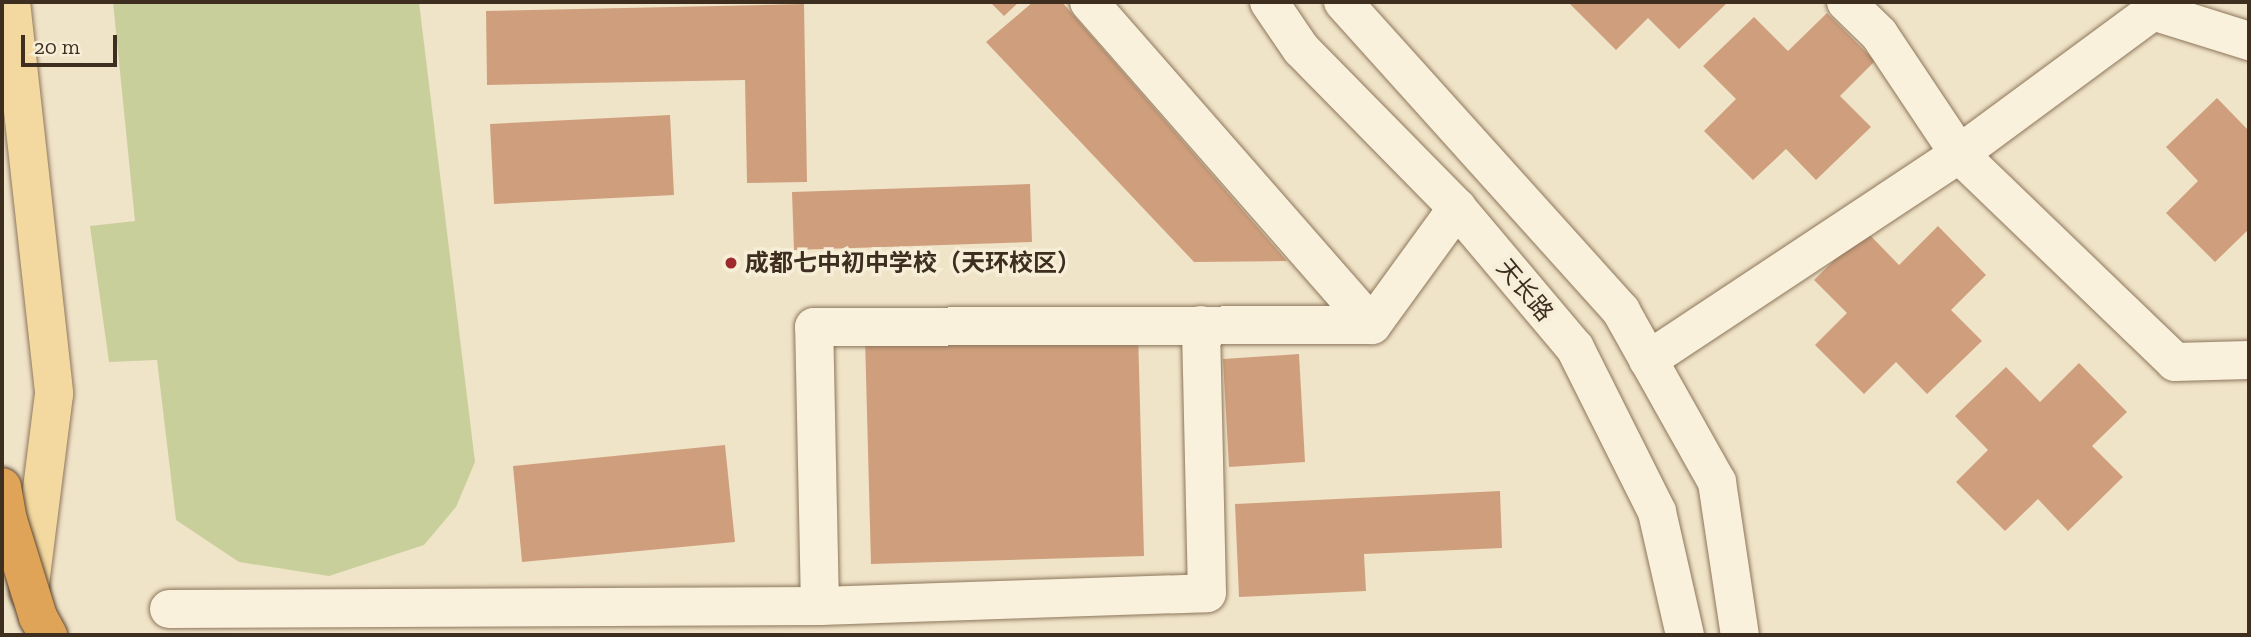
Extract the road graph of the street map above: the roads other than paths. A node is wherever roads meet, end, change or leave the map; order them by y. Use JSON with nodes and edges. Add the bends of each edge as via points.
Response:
{"nodes":[{"id":1,"x":10,"y":2,"type":"edge"},
{"id":2,"x":1089,"y":2,"type":"edge"},
{"id":3,"x":1269,"y":2,"type":"edge"},
{"id":4,"x":1343,"y":2,"type":"edge"},
{"id":5,"x":1846,"y":2,"type":"edge"},
{"id":6,"x":2156,"y":6,"type":"edge"},
{"id":7,"x":2249,"y":41,"type":"edge"},
{"id":8,"x":1959,"y":154,"type":"junction"},
{"id":9,"x":1457,"y":208,"type":"junction"},
{"id":10,"x":1372,"y":324,"type":"junction"},
{"id":11,"x":1201,"y":325,"type":"junction"},
{"id":12,"x":1648,"y":360,"type":"junction"},
{"id":13,"x":2249,"y":360,"type":"edge"},
{"id":14,"x":2,"y":487,"type":"edge"},
{"id":15,"x":820,"y":607,"type":"junction"},
{"id":16,"x":169,"y":609,"type":"dead end"},
{"id":17,"x":35,"y":635,"type":"edge"},
{"id":18,"x":48,"y":635,"type":"edge"},
{"id":19,"x":1685,"y":635,"type":"edge"},
{"id":20,"x":1740,"y":635,"type":"edge"}],
"edges":[{"from":1,"to":17,"type":"main road","via":[[54,394],[28,583]]},
{"from":2,"to":10,"type":"street"},
{"from":3,"to":9,"type":"street","name":"天长路","via":[[1301,50]]},
{"from":4,"to":12,"type":"street","via":[[1620,311]]},
{"from":5,"to":8,"type":"street","via":[[1879,34]]},
{"from":6,"to":7,"type":"street"},
{"from":6,"to":8,"type":"street"},
{"from":8,"to":12,"type":"street"},
{"from":8,"to":13,"type":"street","via":[[2175,362]]},
{"from":9,"to":10,"type":"street"},
{"from":9,"to":19,"type":"street","name":"天长路","via":[[1575,348],[1657,512]]},
{"from":10,"to":11,"type":"street"},
{"from":11,"to":15,"type":"street","via":[[1207,593]]},
{"from":11,"to":15,"type":"street","via":[[814,327]]},
{"from":12,"to":20,"type":"street","via":[[1717,482]]},
{"from":14,"to":18,"type":"highway","bridge":true,"via":[[38,617]]},
{"from":15,"to":16,"type":"street"}]}
